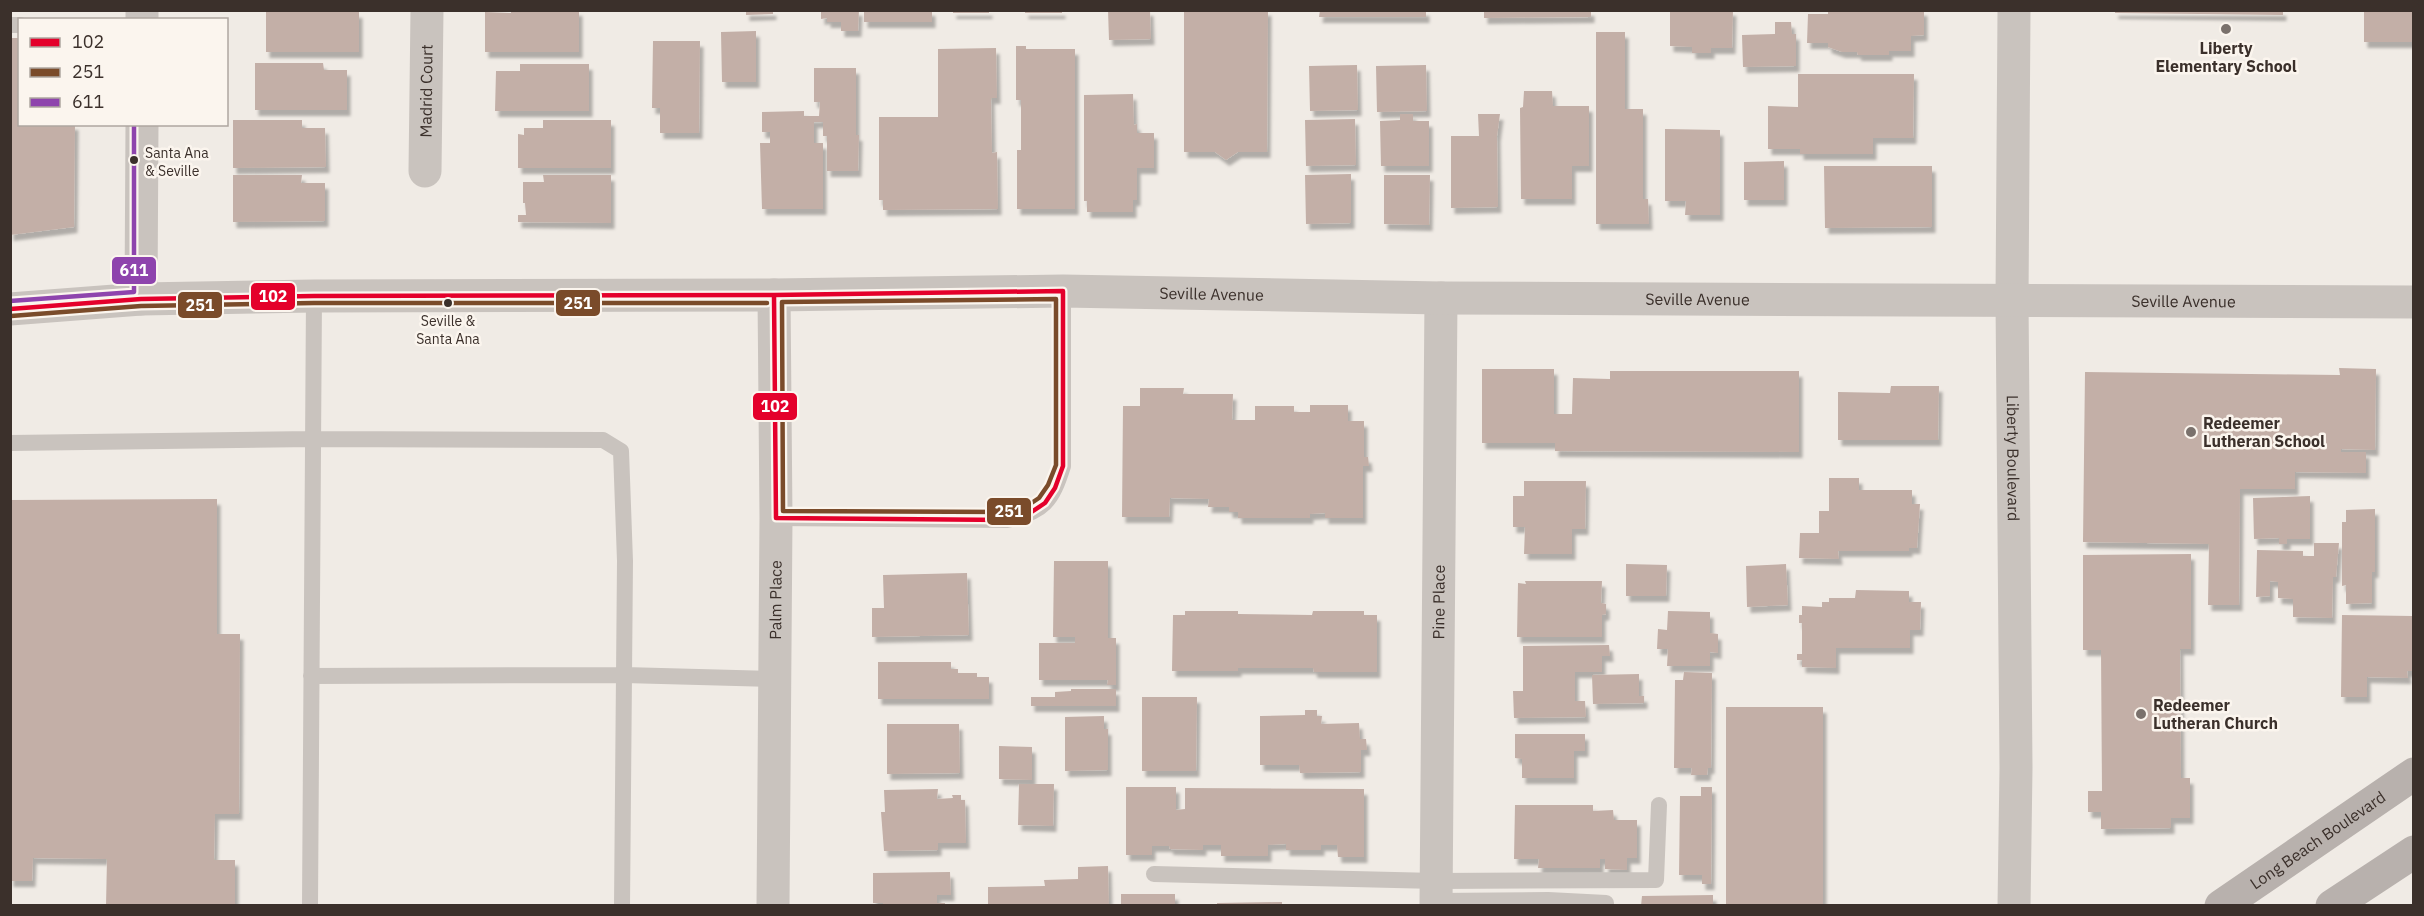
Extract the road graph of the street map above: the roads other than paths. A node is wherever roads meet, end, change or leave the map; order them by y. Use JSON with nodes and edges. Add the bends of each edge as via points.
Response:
{"nodes":[{"id":1,"x":427,"y":10,"type":"edge"},
{"id":2,"x":2014,"y":10,"type":"edge"},
{"id":3,"x":142,"y":126,"type":"edge"},
{"id":4,"x":425,"y":171,"type":"dead end"},
{"id":5,"x":1063,"y":291,"type":"junction"},
{"id":6,"x":774,"y":295,"type":"junction"},
{"id":7,"x":314,"y":296,"type":"junction"},
{"id":8,"x":1441,"y":298,"type":"junction"},
{"id":9,"x":141,"y":299,"type":"junction"},
{"id":10,"x":2012,"y":300,"type":"junction"},
{"id":11,"x":2414,"y":302,"type":"edge"},
{"id":12,"x":10,"y":309,"type":"edge"},
{"id":13,"x":313,"y":439,"type":"junction"},
{"id":14,"x":10,"y":443,"type":"edge"},
{"id":15,"x":776,"y":518,"type":"junction"},
{"id":16,"x":624,"y":675,"type":"junction"},
{"id":17,"x":311,"y":676,"type":"junction"},
{"id":18,"x":774,"y":679,"type":"junction"},
{"id":19,"x":2414,"y":774,"type":"edge"},
{"id":20,"x":1659,"y":805,"type":"dead end"},
{"id":21,"x":2414,"y":852,"type":"edge"},
{"id":22,"x":1154,"y":873,"type":"dead end"},
{"id":23,"x":1436,"y":896,"type":"edge"},
{"id":24,"x":310,"y":906,"type":"edge"},
{"id":25,"x":622,"y":906,"type":"edge"},
{"id":26,"x":773,"y":906,"type":"edge"},
{"id":27,"x":1606,"y":906,"type":"edge"},
{"id":28,"x":2014,"y":906,"type":"edge"},
{"id":29,"x":2221,"y":906,"type":"edge"},
{"id":30,"x":2332,"y":906,"type":"edge"}],
"edges":[{"from":1,"to":4,"type":"street","name":"Madrid Court"},
{"from":2,"to":10,"type":"street","name":"Liberty Boulevard"},
{"from":3,"to":9,"type":"street"},
{"from":5,"to":6,"type":"street","name":"Seville Avenue"},
{"from":5,"to":8,"type":"street","name":"Seville Avenue"},
{"from":5,"to":15,"type":"lane","via":[[1063,466],[1055,491],[1042,508],[1007,520]]},
{"from":6,"to":7,"type":"street","name":"Seville Avenue"},
{"from":6,"to":15,"type":"street","name":"Palm Place"},
{"from":7,"to":9,"type":"street","name":"Seville Avenue"},
{"from":7,"to":13,"type":"lane"},
{"from":8,"to":10,"type":"street","name":"Seville Avenue"},
{"from":8,"to":23,"type":"street","name":"Pine Place"},
{"from":9,"to":12,"type":"street","name":"Seville Avenue"},
{"from":10,"to":11,"type":"street","name":"Seville Avenue"},
{"from":10,"to":28,"type":"street","name":"Liberty Boulevard"},
{"from":13,"to":14,"type":"lane"},
{"from":13,"to":16,"type":"lane","via":[[603,440],[621,451]]},
{"from":13,"to":17,"type":"lane"},
{"from":15,"to":18,"type":"street","name":"Palm Place"},
{"from":16,"to":17,"type":"lane"},
{"from":16,"to":18,"type":"lane"},
{"from":16,"to":25,"type":"lane"},
{"from":17,"to":24,"type":"lane"},
{"from":18,"to":26,"type":"street","name":"Palm Place"},
{"from":19,"to":29,"type":"main road","name":"Long Beach Boulevard"},
{"from":20,"to":23,"type":"lane","via":[[1656,880]]},
{"from":21,"to":30,"type":"main road"},
{"from":22,"to":23,"type":"lane"},
{"from":23,"to":27,"type":"lane"}]}
